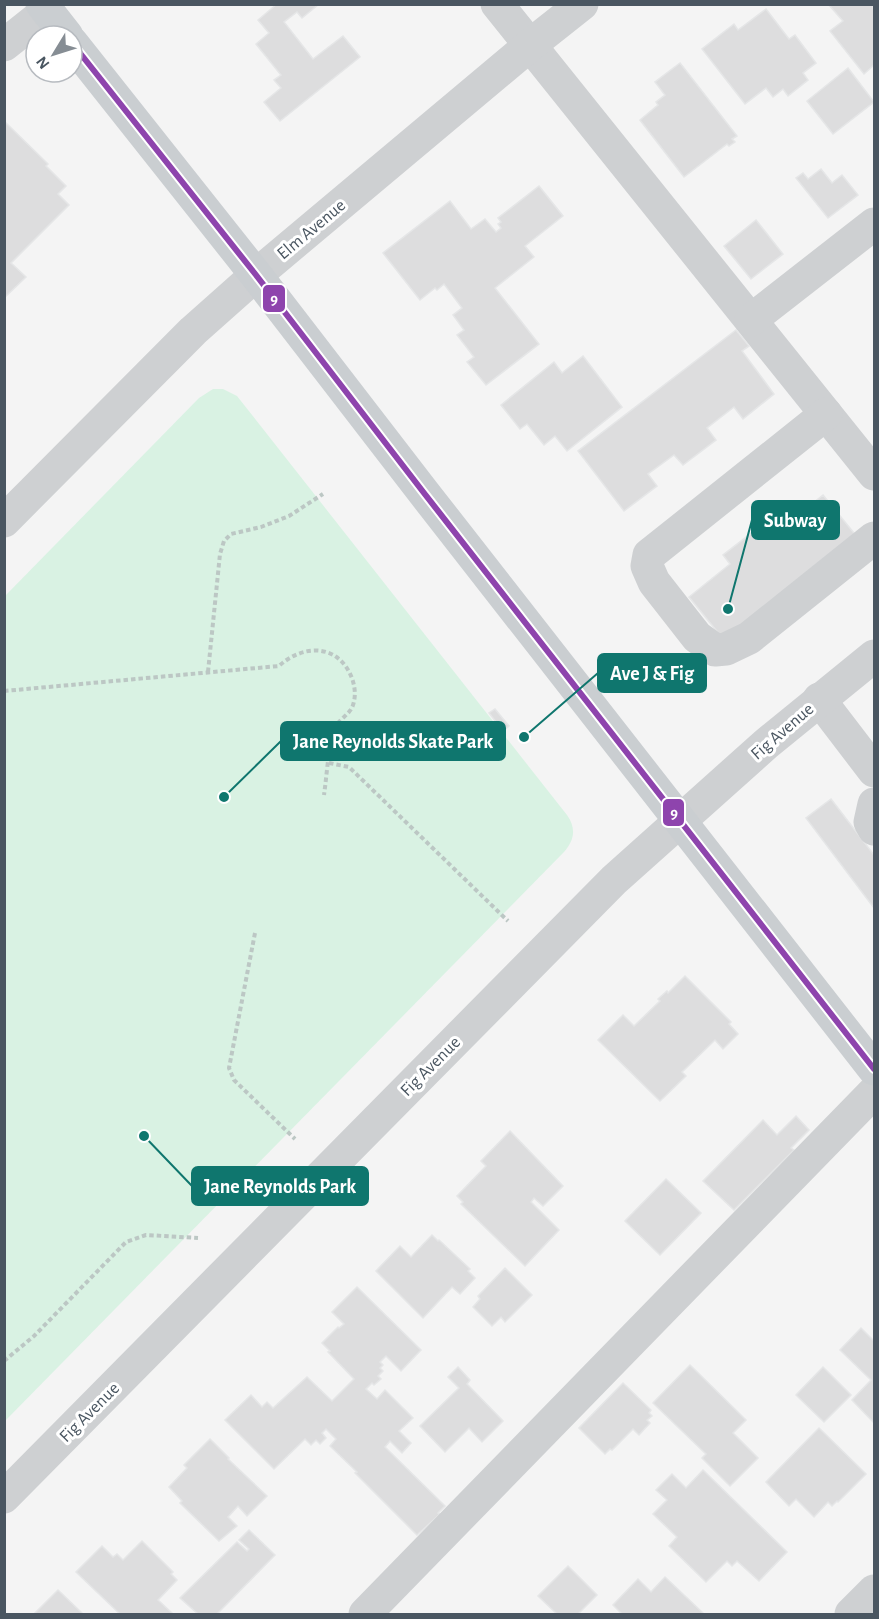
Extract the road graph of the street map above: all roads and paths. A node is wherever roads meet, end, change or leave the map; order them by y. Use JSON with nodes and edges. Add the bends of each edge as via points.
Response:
{"nodes":[{"id":1,"x":497,"y":4,"type":"edge"},
{"id":2,"x":582,"y":4,"type":"edge"},
{"id":3,"x":45,"y":8,"type":"edge"},
{"id":4,"x":58,"y":24,"type":"edge"},
{"id":5,"x":4,"y":45,"type":"edge"},
{"id":6,"x":529,"y":46,"type":"junction"},
{"id":7,"x":84,"y":57,"type":"edge"},
{"id":8,"x":874,"y":224,"type":"edge"},
{"id":9,"x":256,"y":275,"type":"junction"},
{"id":10,"x":750,"y":320,"type":"junction"},
{"id":11,"x":826,"y":414,"type":"junction"},
{"id":12,"x":874,"y":474,"type":"edge"},
{"id":13,"x":323,"y":494,"type":"dead end"},
{"id":14,"x":4,"y":521,"type":"edge"},
{"id":15,"x":874,"y":538,"type":"edge"},
{"id":16,"x":874,"y":656,"type":"edge"},
{"id":17,"x":208,"y":672,"type":"junction"},
{"id":18,"x":4,"y":692,"type":"edge"},
{"id":19,"x":819,"y":699,"type":"junction"},
{"id":20,"x":329,"y":763,"type":"junction"},
{"id":21,"x":874,"y":771,"type":"edge"},
{"id":22,"x":324,"y":795,"type":"dead end"},
{"id":23,"x":874,"y":804,"type":"edge"},
{"id":24,"x":681,"y":820,"type":"junction"},
{"id":25,"x":874,"y":829,"type":"edge"},
{"id":26,"x":508,"y":921,"type":"dead end"},
{"id":27,"x":255,"y":933,"type":"dead end"},
{"id":28,"x":870,"y":1053,"type":"edge"},
{"id":29,"x":874,"y":1092,"type":"edge"},
{"id":30,"x":295,"y":1139,"type":"dead end"},
{"id":31,"x":198,"y":1238,"type":"dead end"},
{"id":32,"x":4,"y":1361,"type":"edge"},
{"id":33,"x":4,"y":1497,"type":"edge"},
{"id":34,"x":874,"y":1591,"type":"edge"},
{"id":35,"x":364,"y":1614,"type":"edge"},
{"id":36,"x":851,"y":1614,"type":"edge"}],
"edges":[{"from":1,"to":6,"type":"street"},
{"from":2,"to":6,"type":"street","name":"Elm Avenue"},
{"from":3,"to":4,"type":"main road"},
{"from":3,"to":5,"type":"street"},
{"from":6,"to":9,"type":"street","name":"Elm Avenue"},
{"from":6,"to":10,"type":"street"},
{"from":7,"to":9,"type":"main road"},
{"from":8,"to":10,"type":"street"},
{"from":9,"to":14,"type":"street","name":"Elm Avenue","via":[[171,352]]},
{"from":9,"to":24,"type":"main road"},
{"from":10,"to":11,"type":"street"},
{"from":11,"to":12,"type":"street"},
{"from":11,"to":15,"type":"street","via":[[649,555],[647,566],[654,582],[697,637],[714,650],[726,649],[749,638]]},
{"from":13,"to":17,"type":"path","via":[[290,516],[231,534],[224,541]]},
{"from":16,"to":19,"type":"street","name":"Fig Avenue"},
{"from":17,"to":18,"type":"path"},
{"from":17,"to":20,"type":"path","via":[[279,666],[304,652],[323,651],[336,656],[352,678],[355,695],[349,713],[334,728]]},
{"from":19,"to":21,"type":"street"},
{"from":19,"to":24,"type":"street","name":"Fig Avenue"},
{"from":20,"to":22,"type":"path"},
{"from":20,"to":26,"type":"path","via":[[349,767]]},
{"from":23,"to":25,"type":"street","via":[[870,822]]},
{"from":24,"to":28,"type":"main road"},
{"from":24,"to":33,"type":"street","name":"Fig Avenue","via":[[614,880]]},
{"from":27,"to":30,"type":"path","via":[[229,1068],[234,1080]]},
{"from":29,"to":35,"type":"street"},
{"from":31,"to":32,"type":"path","via":[[146,1235],[126,1242]]},
{"from":34,"to":36,"type":"street"}]}
